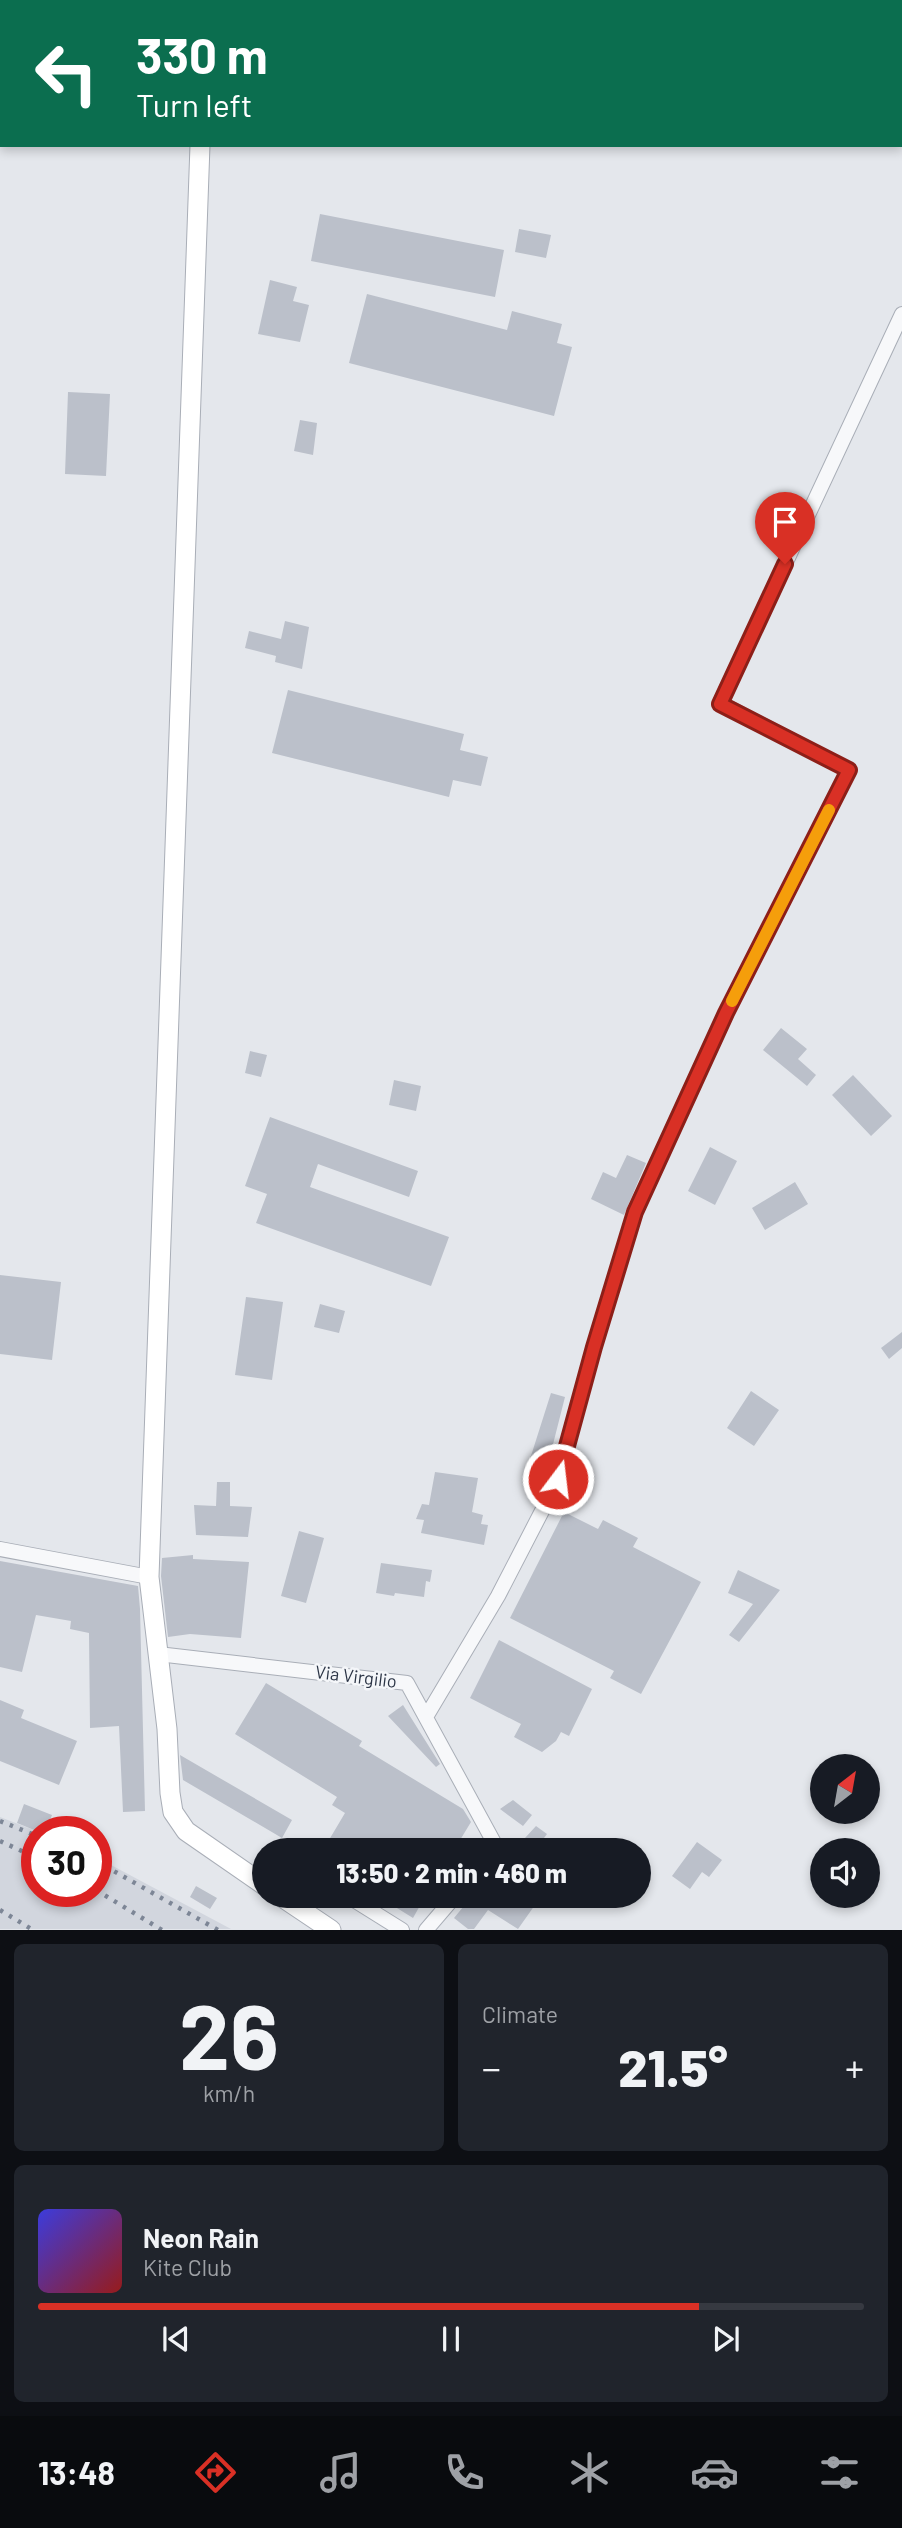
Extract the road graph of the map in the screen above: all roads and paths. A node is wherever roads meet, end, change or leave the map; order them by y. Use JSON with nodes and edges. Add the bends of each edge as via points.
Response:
{"nodes":[{"id":1,"x":200,"y":147,"type":"edge"},
{"id":2,"x":902,"y":314,"type":"edge"},
{"id":3,"x":0,"y":1549,"type":"edge"},
{"id":4,"x":149,"y":1577,"type":"junction"},
{"id":5,"x":158,"y":1654,"type":"junction"},
{"id":6,"x":426,"y":1717,"type":"junction"},
{"id":7,"x":493,"y":1838,"type":"edge"},
{"id":8,"x":252,"y":1877,"type":"edge"},
{"id":9,"x":298,"y":1908,"type":"edge"},
{"id":10,"x":367,"y":1908,"type":"edge"},
{"id":11,"x":445,"y":1908,"type":"edge"},
{"id":12,"x":331,"y":1930,"type":"edge"},
{"id":13,"x":402,"y":1930,"type":"edge"},
{"id":14,"x":426,"y":1930,"type":"edge"}],
"edges":[{"from":1,"to":4,"type":"main road"},
{"from":2,"to":6,"type":"street","via":[[720,704],[849,770],[726,1013],[635,1212],[558,1479],[498,1596]]},
{"from":3,"to":4,"type":"street"},
{"from":4,"to":5,"type":"main road"},
{"from":5,"to":6,"type":"street","name":"Via Virgilio","via":[[407,1683]]},
{"from":5,"to":8,"type":"main road","via":[[173,1812],[186,1831]]},
{"from":6,"to":7,"type":"street","name":"Via Virgilio"},
{"from":9,"to":12,"type":"main road"},
{"from":10,"to":13,"type":"street"},
{"from":11,"to":14,"type":"street"}]}
